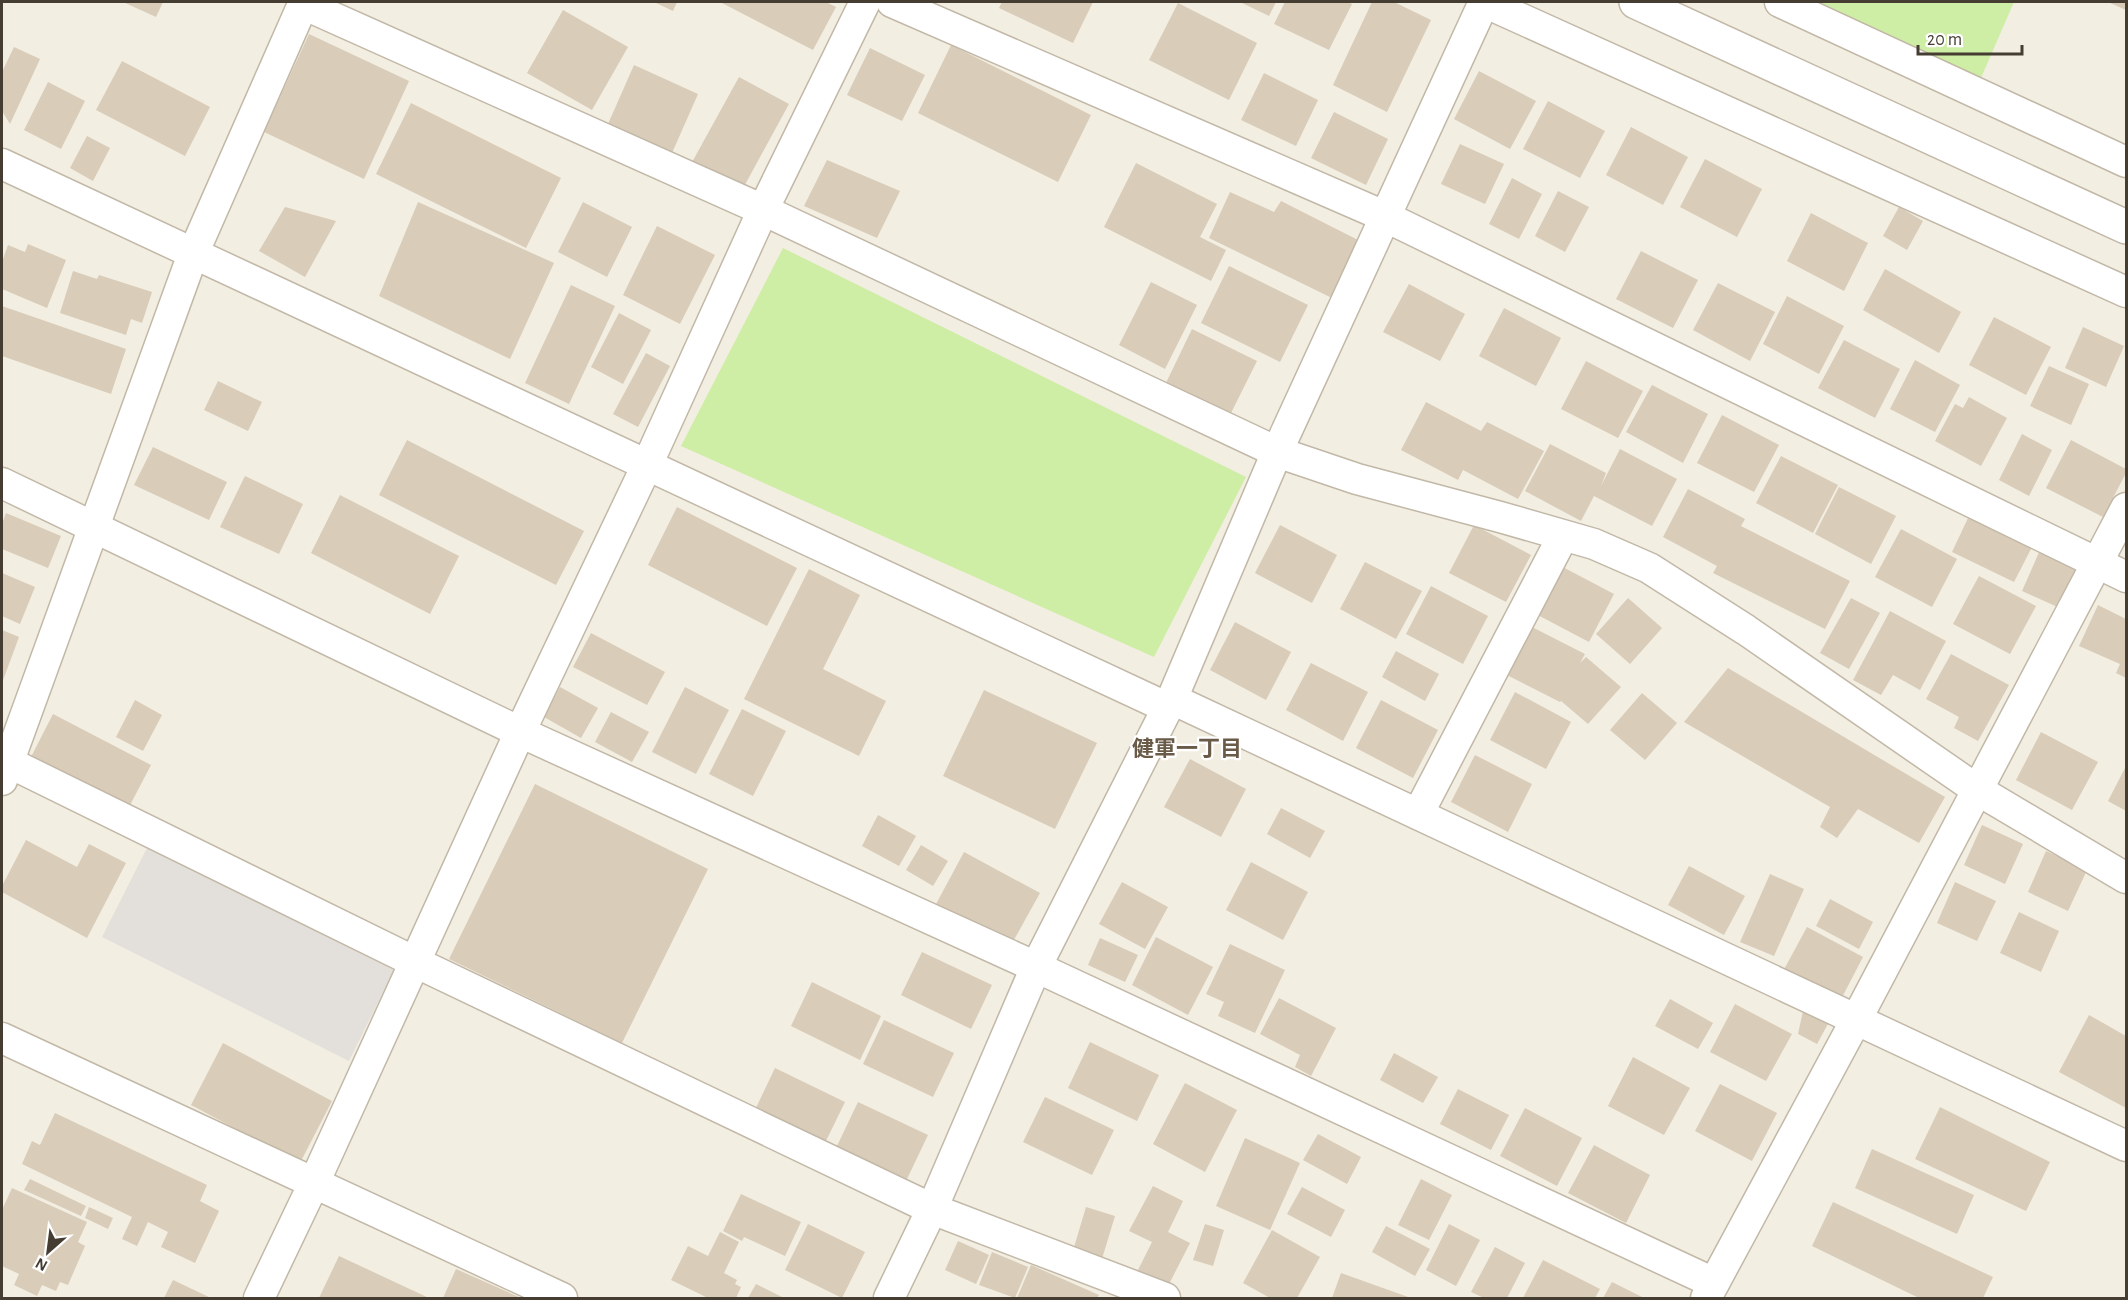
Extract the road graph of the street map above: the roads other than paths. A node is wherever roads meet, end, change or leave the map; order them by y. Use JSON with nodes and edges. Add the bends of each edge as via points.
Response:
{"nodes":[{"id":1,"x":865,"y":2,"type":"edge"},
{"id":2,"x":892,"y":2,"type":"edge"},
{"id":3,"x":1484,"y":2,"type":"edge"},
{"id":4,"x":1636,"y":2,"type":"edge"},
{"id":5,"x":1780,"y":2,"type":"edge"},
{"id":6,"x":303,"y":3,"type":"edge"},
{"id":7,"x":2127,"y":162,"type":"edge"},
{"id":8,"x":2,"y":164,"type":"edge"},
{"id":9,"x":763,"y":210,"type":"junction"},
{"id":10,"x":1384,"y":216,"type":"junction"},
{"id":11,"x":2127,"y":227,"type":"edge"},
{"id":12,"x":193,"y":254,"type":"junction"},
{"id":13,"x":2127,"y":292,"type":"edge"},
{"id":14,"x":1277,"y":452,"type":"junction"},
{"id":15,"x":648,"y":463,"type":"junction"},
{"id":16,"x":2,"y":483,"type":"edge"},
{"id":17,"x":2127,"y":508,"type":"edge"},
{"id":18,"x":94,"y":525,"type":"junction"},
{"id":19,"x":1563,"y":536,"type":"junction"},
{"id":20,"x":2098,"y":563,"type":"junction"},
{"id":21,"x":2127,"y":577,"type":"edge"},
{"id":22,"x":1170,"y":703,"type":"junction"},
{"id":23,"x":520,"y":732,"type":"junction"},
{"id":24,"x":5,"y":771,"type":"edge"},
{"id":25,"x":1977,"y":789,"type":"junction"},
{"id":26,"x":1418,"y":814,"type":"junction"},
{"id":27,"x":2127,"y":878,"type":"edge"},
{"id":28,"x":415,"y":962,"type":"junction"},
{"id":29,"x":1036,"y":967,"type":"junction"},
{"id":30,"x":1856,"y":1020,"type":"junction"},
{"id":31,"x":2,"y":1038,"type":"edge"},
{"id":32,"x":2127,"y":1146,"type":"edge"},
{"id":33,"x":314,"y":1183,"type":"junction"},
{"id":34,"x":933,"y":1209,"type":"junction"},
{"id":35,"x":1121,"y":1291,"type":"edge"},
{"id":36,"x":1710,"y":1291,"type":"edge"},
{"id":37,"x":259,"y":1299,"type":"edge"},
{"id":38,"x":562,"y":1299,"type":"edge"},
{"id":39,"x":889,"y":1299,"type":"edge"},
{"id":40,"x":1165,"y":1299,"type":"edge"}],
"edges":[{"from":1,"to":9,"type":"street"},
{"from":2,"to":10,"type":"street"},
{"from":3,"to":10,"type":"street"},
{"from":3,"to":13,"type":"street"},
{"from":4,"to":11,"type":"street"},
{"from":5,"to":7,"type":"street"},
{"from":6,"to":9,"type":"street"},
{"from":6,"to":12,"type":"street"},
{"from":8,"to":12,"type":"street"},
{"from":9,"to":14,"type":"street"},
{"from":9,"to":15,"type":"street"},
{"from":10,"to":14,"type":"street"},
{"from":10,"to":20,"type":"street"},
{"from":12,"to":15,"type":"street"},
{"from":12,"to":18,"type":"street"},
{"from":14,"to":19,"type":"street","via":[[1357,479]]},
{"from":14,"to":22,"type":"street"},
{"from":15,"to":22,"type":"street"},
{"from":15,"to":23,"type":"street"},
{"from":16,"to":18,"type":"street"},
{"from":17,"to":20,"type":"street"},
{"from":18,"to":23,"type":"street"},
{"from":18,"to":24,"type":"street"},
{"from":19,"to":25,"type":"street","via":[[1594,544],[1649,568]]},
{"from":19,"to":26,"type":"street"},
{"from":20,"to":21,"type":"street"},
{"from":20,"to":25,"type":"street"},
{"from":22,"to":26,"type":"street"},
{"from":22,"to":29,"type":"street"},
{"from":23,"to":28,"type":"street"},
{"from":23,"to":29,"type":"street"},
{"from":24,"to":28,"type":"street"},
{"from":25,"to":27,"type":"street"},
{"from":25,"to":30,"type":"street"},
{"from":26,"to":30,"type":"street"},
{"from":28,"to":33,"type":"street"},
{"from":28,"to":34,"type":"street"},
{"from":29,"to":34,"type":"street"},
{"from":29,"to":36,"type":"street"},
{"from":30,"to":32,"type":"street"},
{"from":30,"to":36,"type":"street"},
{"from":31,"to":33,"type":"street"},
{"from":33,"to":37,"type":"street"},
{"from":33,"to":38,"type":"street"},
{"from":34,"to":35,"type":"street"},
{"from":34,"to":39,"type":"street"},
{"from":35,"to":40,"type":"street"}]}
